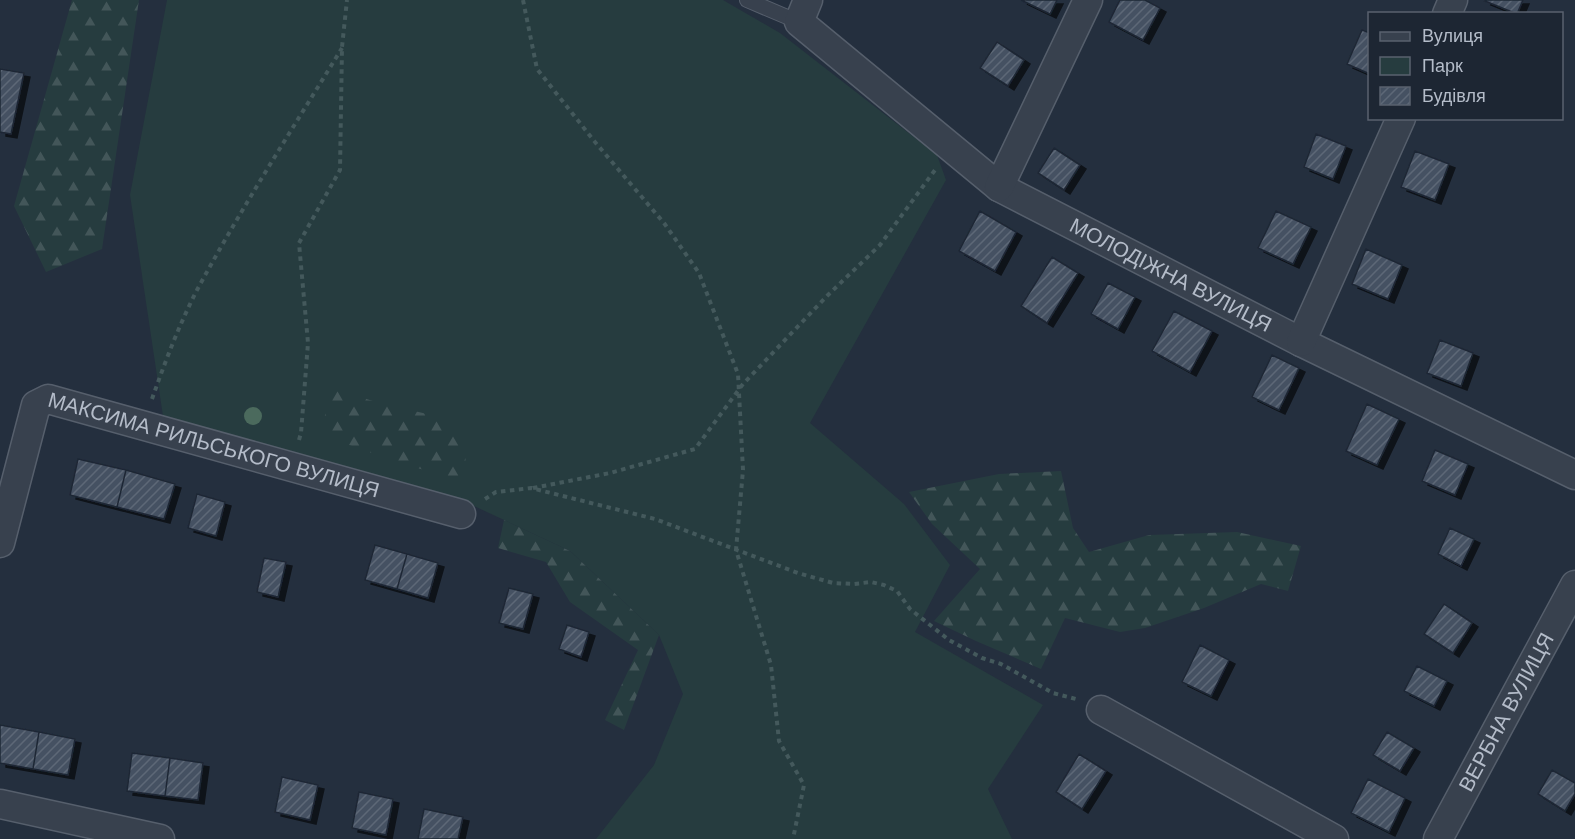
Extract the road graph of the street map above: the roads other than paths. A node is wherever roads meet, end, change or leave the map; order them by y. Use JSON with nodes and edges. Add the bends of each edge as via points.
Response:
{"nodes":[{"id":1,"x":747,"y":0,"type":"edge"},
{"id":2,"x":1088,"y":0,"type":"edge"},
{"id":3,"x":804,"y":11,"type":"edge"},
{"id":4,"x":1400,"y":120,"type":"edge"},
{"id":5,"x":999,"y":187,"type":"junction"},
{"id":6,"x":1301,"y":342,"type":"junction"},
{"id":7,"x":1575,"y":475,"type":"edge"},
{"id":8,"x":461,"y":514,"type":"road end"},
{"id":9,"x":0,"y":543,"type":"edge"},
{"id":10,"x":1575,"y":585,"type":"edge"},
{"id":11,"x":1101,"y":710,"type":"road end"},
{"id":12,"x":0,"y":804,"type":"edge"},
{"id":13,"x":160,"y":839,"type":"edge"},
{"id":14,"x":1334,"y":839,"type":"edge"},
{"id":15,"x":1438,"y":839,"type":"edge"}],
"edges":[{"from":1,"to":3,"type":"lane"},
{"from":2,"to":5,"type":"street"},
{"from":3,"to":5,"type":"street","name":"МОЛОДІЖНА ВУЛИЦЯ"},
{"from":4,"to":6,"type":"street"},
{"from":5,"to":6,"type":"street","name":"МОЛОДІЖНА ВУЛИЦЯ"},
{"from":6,"to":7,"type":"street","name":"МОЛОДІЖНА ВУЛИЦЯ"},
{"from":8,"to":9,"type":"street","name":"МАКСИМА РИЛЬСЬКОГО ВУЛИЦЯ","via":[[48,399],[36,405]]},
{"from":10,"to":15,"type":"street","name":"ВЕРБНА ВУЛИЦЯ"},
{"from":11,"to":14,"type":"street"},
{"from":12,"to":13,"type":"street"}]}
